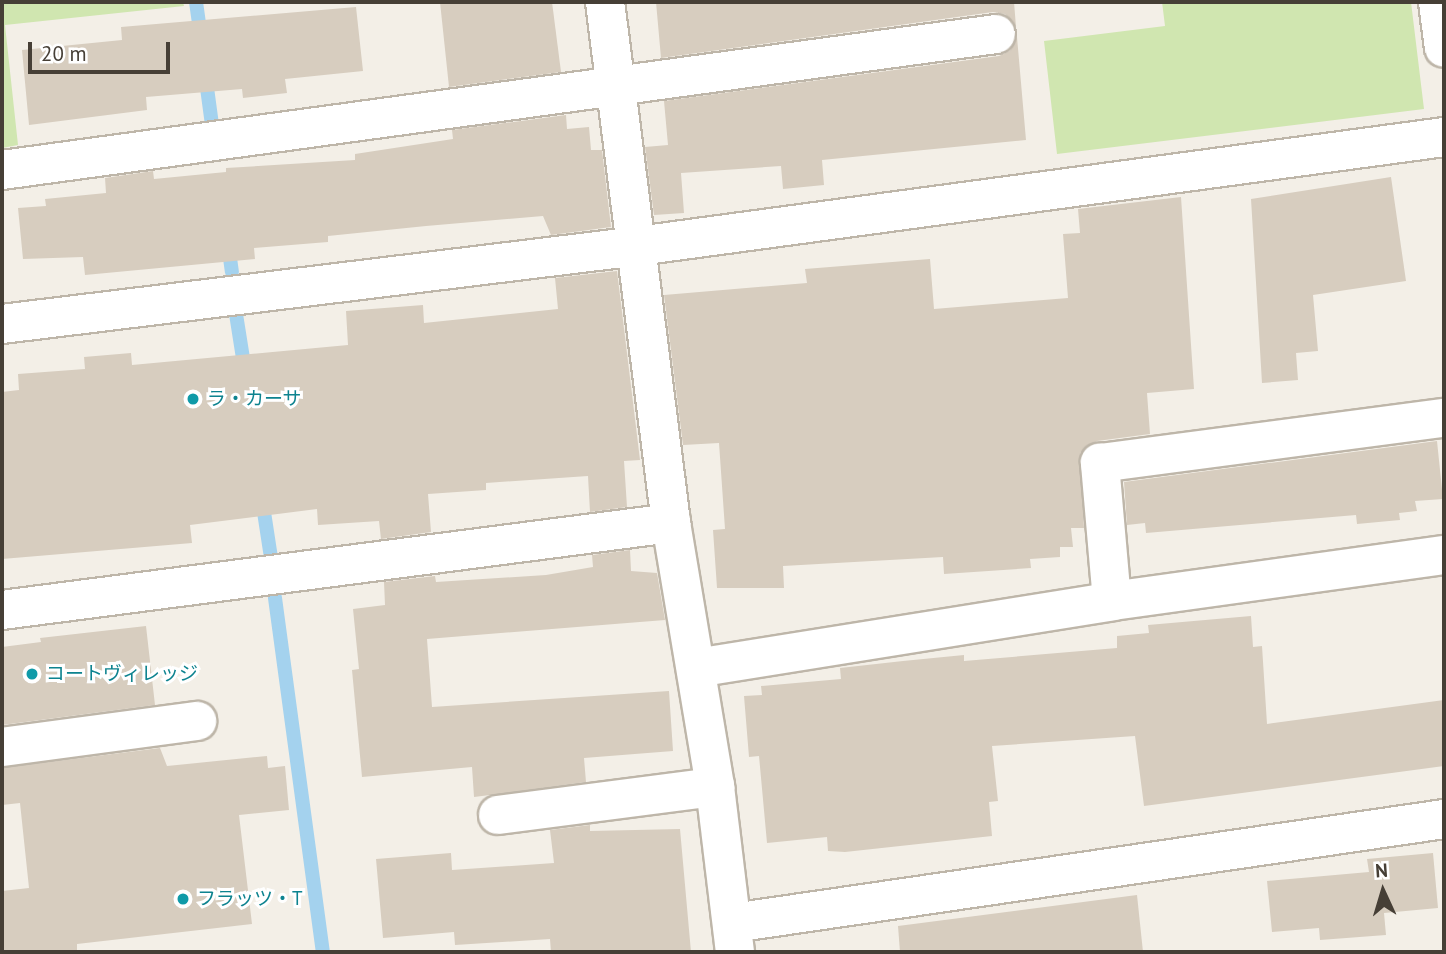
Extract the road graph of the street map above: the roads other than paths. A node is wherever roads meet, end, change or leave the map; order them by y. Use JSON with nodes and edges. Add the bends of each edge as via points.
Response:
{"nodes":[{"id":1,"x":605,"y":2,"type":"edge"},
{"id":2,"x":1438,"y":2,"type":"edge"},
{"id":3,"x":996,"y":34,"type":"dead end"},
{"id":4,"x":1444,"y":48,"type":"edge"},
{"id":5,"x":616,"y":85,"type":"junction"},
{"id":6,"x":1444,"y":137,"type":"edge"},
{"id":7,"x":2,"y":170,"type":"edge"},
{"id":8,"x":638,"y":246,"type":"junction"},
{"id":9,"x":2,"y":324,"type":"edge"},
{"id":10,"x":1444,"y":418,"type":"edge"},
{"id":11,"x":671,"y":523,"type":"junction"},
{"id":12,"x":1444,"y":555,"type":"edge"},
{"id":13,"x":1112,"y":601,"type":"junction"},
{"id":14,"x":2,"y":610,"type":"edge"},
{"id":15,"x":696,"y":668,"type":"junction"},
{"id":16,"x":197,"y":720,"type":"dead end"},
{"id":17,"x":2,"y":747,"type":"edge"},
{"id":18,"x":715,"y":787,"type":"junction"},
{"id":19,"x":498,"y":815,"type":"dead end"},
{"id":20,"x":1444,"y":819,"type":"edge"},
{"id":21,"x":734,"y":937,"type":"edge"}],
"edges":[{"from":1,"to":5,"type":"street"},
{"from":2,"to":4,"type":"street"},
{"from":3,"to":5,"type":"street"},
{"from":5,"to":7,"type":"street"},
{"from":5,"to":8,"type":"street"},
{"from":6,"to":8,"type":"street"},
{"from":8,"to":9,"type":"street"},
{"from":8,"to":11,"type":"street"},
{"from":10,"to":13,"type":"street","via":[[1100,463]]},
{"from":11,"to":14,"type":"street"},
{"from":11,"to":15,"type":"street"},
{"from":12,"to":13,"type":"street"},
{"from":13,"to":15,"type":"street"},
{"from":15,"to":18,"type":"street"},
{"from":16,"to":17,"type":"street"},
{"from":18,"to":19,"type":"street"},
{"from":18,"to":21,"type":"street"},
{"from":20,"to":21,"type":"street"}]}
